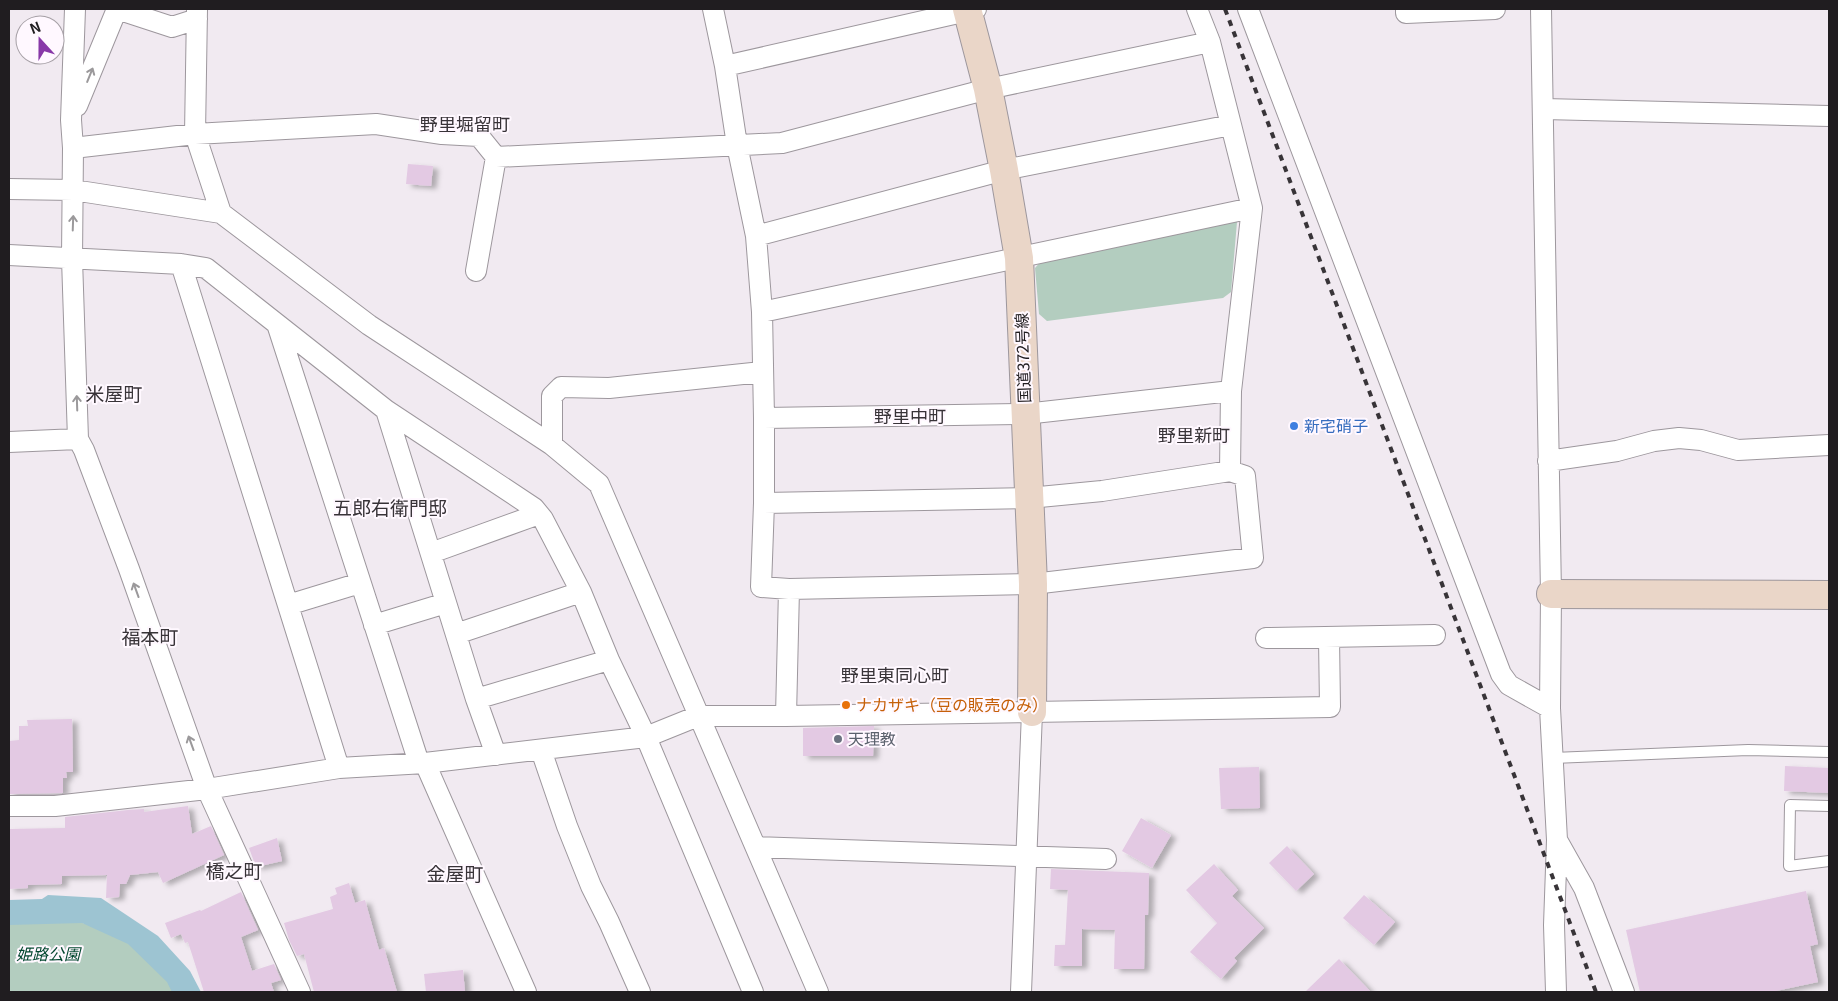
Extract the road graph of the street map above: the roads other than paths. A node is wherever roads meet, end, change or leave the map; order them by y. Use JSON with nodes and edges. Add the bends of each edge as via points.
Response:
{"nodes":[{"id":1,"x":75,"y":9,"type":"edge"},
{"id":2,"x":117,"y":9,"type":"edge"},
{"id":3,"x":713,"y":9,"type":"edge"},
{"id":4,"x":970,"y":9,"type":"edge"},
{"id":5,"x":1197,"y":9,"type":"edge"},
{"id":6,"x":1248,"y":9,"type":"edge"},
{"id":7,"x":1406,"y":9,"type":"edge"},
{"id":8,"x":1495,"y":9,"type":"edge"},
{"id":9,"x":1541,"y":9,"type":"edge"},
{"id":10,"x":197,"y":14,"type":"edge"},
{"id":11,"x":1210,"y":42,"type":"junction"},
{"id":12,"x":725,"y":66,"type":"junction"},
{"id":13,"x":988,"y":89,"type":"junction"},
{"id":14,"x":1544,"y":109,"type":"junction"},
{"id":15,"x":1829,"y":116,"type":"edge"},
{"id":16,"x":71,"y":120,"type":"junction"},
{"id":17,"x":1231,"y":125,"type":"junction"},
{"id":18,"x":195,"y":134,"type":"junction"},
{"id":19,"x":737,"y":145,"type":"junction"},
{"id":20,"x":74,"y":148,"type":"junction"},
{"id":21,"x":496,"y":156,"type":"junction"},
{"id":22,"x":1004,"y":170,"type":"junction"},
{"id":23,"x":9,"y":189,"type":"edge"},
{"id":24,"x":74,"y":190,"type":"junction"},
{"id":25,"x":1252,"y":208,"type":"junction"},
{"id":26,"x":221,"y":213,"type":"junction"},
{"id":27,"x":756,"y":236,"type":"junction"},
{"id":28,"x":9,"y":255,"type":"edge"},
{"id":29,"x":1019,"y":258,"type":"junction"},
{"id":30,"x":72,"y":259,"type":"junction"},
{"id":31,"x":181,"y":264,"type":"junction"},
{"id":32,"x":476,"y":271,"type":"dead end"},
{"id":33,"x":762,"y":312,"type":"junction"},
{"id":34,"x":277,"y":324,"type":"junction"},
{"id":35,"x":762,"y":372,"type":"junction"},
{"id":36,"x":1231,"y":391,"type":"junction"},
{"id":37,"x":386,"y":410,"type":"junction"},
{"id":38,"x":1025,"y":414,"type":"junction"},
{"id":39,"x":764,"y":418,"type":"junction"},
{"id":40,"x":78,"y":440,"type":"junction"},
{"id":41,"x":9,"y":442,"type":"edge"},
{"id":42,"x":552,"y":445,"type":"junction"},
{"id":43,"x":1829,"y":445,"type":"edge"},
{"id":44,"x":1548,"y":461,"type":"junction"},
{"id":45,"x":1230,"y":471,"type":"junction"},
{"id":46,"x":1029,"y":498,"type":"junction"},
{"id":47,"x":764,"y":503,"type":"junction"},
{"id":48,"x":538,"y":514,"type":"junction"},
{"id":49,"x":431,"y":553,"type":"junction"},
{"id":50,"x":360,"y":583,"type":"junction"},
{"id":51,"x":1033,"y":584,"type":"junction"},
{"id":52,"x":789,"y":588,"type":"junction"},
{"id":53,"x":580,"y":592,"type":"junction"},
{"id":54,"x":1551,"y":594,"type":"junction"},
{"id":55,"x":1829,"y":595,"type":"edge"},
{"id":56,"x":446,"y":603,"type":"junction"},
{"id":57,"x":288,"y":605,"type":"junction"},
{"id":58,"x":374,"y":625,"type":"junction"},
{"id":59,"x":456,"y":634,"type":"junction"},
{"id":60,"x":1435,"y":635,"type":"dead end"},
{"id":61,"x":1266,"y":638,"type":"dead end"},
{"id":62,"x":1329,"y":638,"type":"junction"},
{"id":63,"x":609,"y":660,"type":"junction"},
{"id":64,"x":476,"y":699,"type":"junction"},
{"id":65,"x":1550,"y":708,"type":"junction"},
{"id":66,"x":1032,"y":712,"type":"junction"},
{"id":67,"x":698,"y":716,"type":"junction"},
{"id":68,"x":786,"y":716,"type":"junction"},
{"id":69,"x":646,"y":737,"type":"junction"},
{"id":70,"x":540,"y":750,"type":"junction"},
{"id":71,"x":1829,"y":752,"type":"edge"},
{"id":72,"x":496,"y":755,"type":"junction"},
{"id":73,"x":1553,"y":758,"type":"junction"},
{"id":74,"x":422,"y":763,"type":"junction"},
{"id":75,"x":339,"y":768,"type":"junction"},
{"id":76,"x":207,"y":789,"type":"junction"},
{"id":77,"x":9,"y":806,"type":"edge"},
{"id":78,"x":1829,"y":806,"type":"edge"},
{"id":79,"x":1557,"y":840,"type":"junction"},
{"id":80,"x":756,"y":846,"type":"junction"},
{"id":81,"x":1026,"y":856,"type":"junction"},
{"id":82,"x":1106,"y":859,"type":"dead end"},
{"id":83,"x":1829,"y":861,"type":"edge"},
{"id":84,"x":300,"y":992,"type":"edge"},
{"id":85,"x":526,"y":992,"type":"edge"},
{"id":86,"x":640,"y":992,"type":"edge"},
{"id":87,"x":753,"y":992,"type":"edge"},
{"id":88,"x":818,"y":992,"type":"edge"},
{"id":89,"x":1021,"y":992,"type":"edge"},
{"id":90,"x":1556,"y":992,"type":"edge"},
{"id":91,"x":1624,"y":992,"type":"edge"}],
"edges":[{"from":1,"to":16,"type":"street"},
{"from":2,"to":10,"type":"street","via":[[172,27]]},
{"from":16,"to":2,"type":"street","one_way":true},
{"from":3,"to":12,"type":"street"},
{"from":4,"to":12,"type":"street"},
{"from":4,"to":13,"type":"street","name":"国道372号線"},
{"from":5,"to":11,"type":"street"},
{"from":6,"to":65,"type":"street","via":[[1501,674],[1509,685]]},
{"from":7,"to":8,"type":"street","via":[[1406,13]]},
{"from":9,"to":14,"type":"street"},
{"from":10,"to":18,"type":"street"},
{"from":11,"to":13,"type":"street"},
{"from":11,"to":17,"type":"street"},
{"from":12,"to":19,"type":"street"},
{"from":13,"to":19,"type":"street","via":[[782,143]]},
{"from":13,"to":22,"type":"street","name":"国道372号線"},
{"from":14,"to":15,"type":"street"},
{"from":14,"to":44,"type":"street"},
{"from":16,"to":20,"type":"street"},
{"from":17,"to":22,"type":"street"},
{"from":17,"to":25,"type":"street"},
{"from":18,"to":20,"type":"street"},
{"from":18,"to":21,"type":"street","via":[[376,124],[478,136]]},
{"from":18,"to":26,"type":"street"},
{"from":19,"to":21,"type":"street"},
{"from":19,"to":27,"type":"street"},
{"from":20,"to":24,"type":"street"},
{"from":21,"to":32,"type":"street"},
{"from":22,"to":27,"type":"street"},
{"from":22,"to":29,"type":"street","name":"国道372号線"},
{"from":23,"to":24,"type":"street"},
{"from":24,"to":26,"type":"street"},
{"from":30,"to":24,"type":"street","one_way":true},
{"from":25,"to":29,"type":"street"},
{"from":25,"to":36,"type":"street"},
{"from":26,"to":42,"type":"street","via":[[369,325]]},
{"from":27,"to":33,"type":"street"},
{"from":28,"to":30,"type":"street"},
{"from":29,"to":33,"type":"street"},
{"from":29,"to":38,"type":"street","name":"国道372号線"},
{"from":30,"to":31,"type":"street"},
{"from":40,"to":30,"type":"street","one_way":true},
{"from":31,"to":34,"type":"street","via":[[206,268]]},
{"from":31,"to":57,"type":"street"},
{"from":33,"to":35,"type":"street"},
{"from":34,"to":37,"type":"street"},
{"from":34,"to":50,"type":"street"},
{"from":35,"to":39,"type":"street"},
{"from":35,"to":42,"type":"street","via":[[609,388],[561,387],[552,396]]},
{"from":36,"to":38,"type":"street"},
{"from":36,"to":45,"type":"street"},
{"from":37,"to":48,"type":"street","via":[[534,508]]},
{"from":37,"to":49,"type":"street"},
{"from":38,"to":39,"type":"street"},
{"from":38,"to":46,"type":"street","name":"国道372号線"},
{"from":39,"to":47,"type":"street"},
{"from":40,"to":41,"type":"street"},
{"from":76,"to":40,"type":"street","one_way":true,"via":[[129,569]]},
{"from":42,"to":67,"type":"street","via":[[599,484]]},
{"from":43,"to":44,"type":"street","via":[[1738,450],[1679,438]]},
{"from":44,"to":54,"type":"street"},
{"from":45,"to":46,"type":"street","via":[[1102,492]]},
{"from":45,"to":51,"type":"street","via":[[1245,476],[1253,558]]},
{"from":46,"to":47,"type":"street"},
{"from":46,"to":51,"type":"street","name":"国道372号線"},
{"from":47,"to":52,"type":"street","via":[[761,586]]},
{"from":48,"to":49,"type":"street"},
{"from":48,"to":53,"type":"street"},
{"from":49,"to":56,"type":"street"},
{"from":50,"to":57,"type":"street"},
{"from":50,"to":58,"type":"street"},
{"from":51,"to":52,"type":"street"},
{"from":51,"to":66,"type":"street","name":"国道372号線"},
{"from":52,"to":68,"type":"street"},
{"from":53,"to":59,"type":"street"},
{"from":53,"to":63,"type":"street"},
{"from":54,"to":55,"type":"street"},
{"from":54,"to":65,"type":"street"},
{"from":56,"to":58,"type":"street"},
{"from":56,"to":59,"type":"street"},
{"from":57,"to":75,"type":"street"},
{"from":58,"to":74,"type":"street"},
{"from":59,"to":64,"type":"street"},
{"from":60,"to":62,"type":"street"},
{"from":61,"to":62,"type":"street"},
{"from":62,"to":66,"type":"street","via":[[1330,707]]},
{"from":63,"to":64,"type":"street"},
{"from":63,"to":69,"type":"street"},
{"from":64,"to":72,"type":"street"},
{"from":65,"to":73,"type":"street"},
{"from":66,"to":68,"type":"street"},
{"from":66,"to":81,"type":"street"},
{"from":67,"to":68,"type":"street"},
{"from":67,"to":69,"type":"street"},
{"from":67,"to":80,"type":"street"},
{"from":69,"to":70,"type":"street"},
{"from":69,"to":87,"type":"street"},
{"from":70,"to":72,"type":"street"},
{"from":70,"to":86,"type":"street","via":[[591,886]]},
{"from":71,"to":73,"type":"lane","via":[[1748,750]]},
{"from":72,"to":74,"type":"street"},
{"from":73,"to":79,"type":"street"},
{"from":74,"to":75,"type":"street"},
{"from":74,"to":85,"type":"street"},
{"from":75,"to":76,"type":"street"},
{"from":76,"to":77,"type":"street","via":[[55,806]]},
{"from":76,"to":84,"type":"street"},
{"from":78,"to":83,"type":"lane","via":[[1790,805],[1789,866]]},
{"from":79,"to":90,"type":"street"},
{"from":79,"to":91,"type":"street","via":[[1584,888]]},
{"from":80,"to":81,"type":"street"},
{"from":80,"to":88,"type":"street"},
{"from":81,"to":82,"type":"street"},
{"from":81,"to":89,"type":"street"}]}
